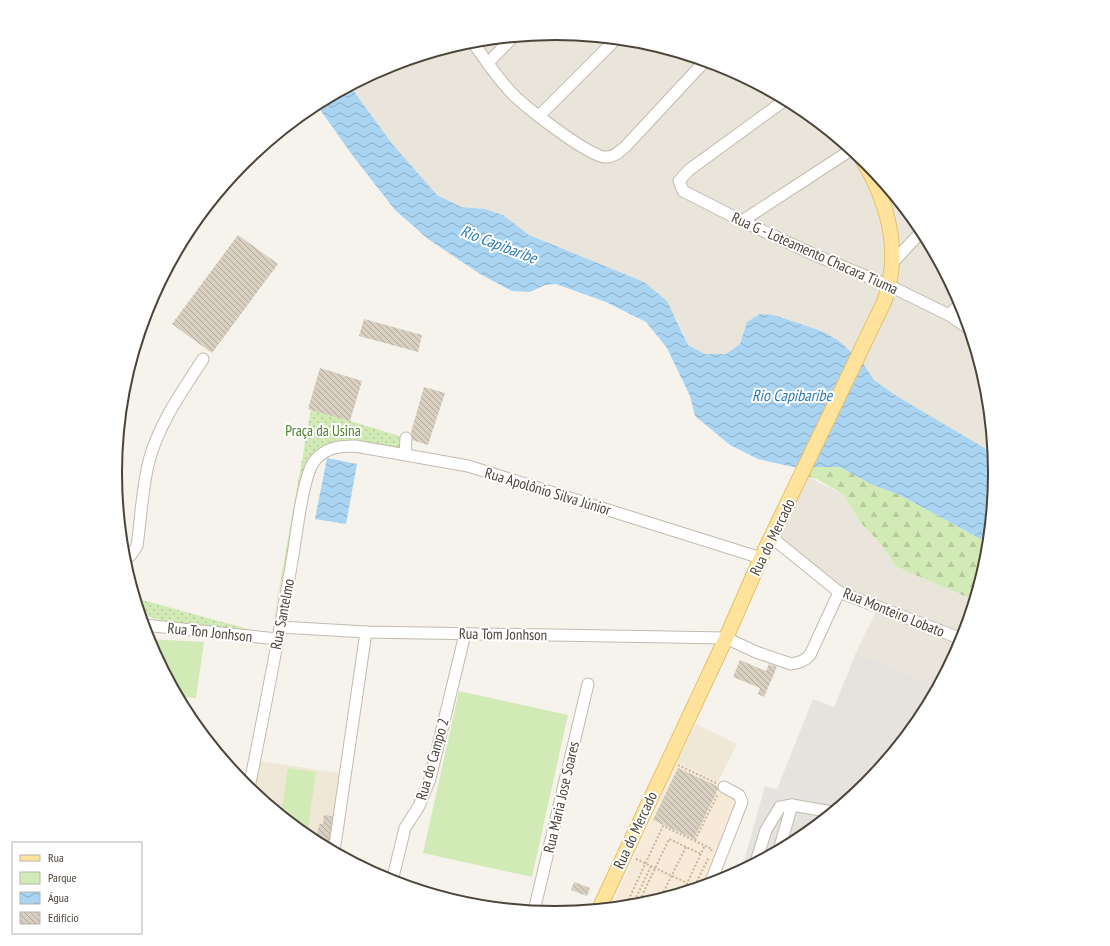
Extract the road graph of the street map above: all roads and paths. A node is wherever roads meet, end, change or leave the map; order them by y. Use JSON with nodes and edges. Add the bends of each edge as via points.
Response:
{"nodes":[{"id":1,"x":507,"y":43,"type":"edge"},
{"id":2,"x":611,"y":44,"type":"edge"},
{"id":3,"x":476,"y":47,"type":"edge"},
{"id":4,"x":488,"y":63,"type":"junction"},
{"id":5,"x":701,"y":66,"type":"edge"},
{"id":6,"x":780,"y":103,"type":"edge"},
{"id":7,"x":539,"y":116,"type":"junction"},
{"id":8,"x":846,"y":153,"type":"edge"},
{"id":9,"x":876,"y":183,"type":"edge"},
{"id":10,"x":742,"y":221,"type":"junction"},
{"id":11,"x":917,"y":236,"type":"edge"},
{"id":12,"x":894,"y":261,"type":"junction"},
{"id":13,"x":890,"y":286,"type":"junction"},
{"id":14,"x":956,"y":308,"type":"edge"},
{"id":15,"x":949,"y":315,"type":"junction"},
{"id":16,"x":961,"y":323,"type":"edge"},
{"id":17,"x":203,"y":359,"type":"dead end"},
{"id":18,"x":406,"y":438,"type":"dead end"},
{"id":19,"x":330,"y":448,"type":"joint"},
{"id":20,"x":405,"y":454,"type":"junction"},
{"id":21,"x":771,"y":537,"type":"junction"},
{"id":22,"x":130,"y":556,"type":"edge"},
{"id":23,"x":760,"y":558,"type":"junction"},
{"id":24,"x":839,"y":592,"type":"junction"},
{"id":25,"x":150,"y":626,"type":"edge"},
{"id":26,"x":280,"y":627,"type":"junction"},
{"id":27,"x":366,"y":632,"type":"junction"},
{"id":28,"x":465,"y":634,"type":"junction"},
{"id":29,"x":956,"y":637,"type":"edge"},
{"id":30,"x":726,"y":638,"type":"junction"},
{"id":31,"x":277,"y":639,"type":"junction"},
{"id":32,"x":588,"y":684,"type":"dead end"},
{"id":33,"x":668,"y":760,"type":"junction"},
{"id":34,"x":250,"y":780,"type":"edge"},
{"id":35,"x":723,"y":786,"type":"junction"},
{"id":36,"x":792,"y":804,"type":"junction"},
{"id":37,"x":824,"y":813,"type":"edge"},
{"id":38,"x":694,"y":841,"type":"junction"},
{"id":39,"x":781,"y":842,"type":"edge"},
{"id":40,"x":704,"y":845,"type":"junction"},
{"id":41,"x":335,"y":846,"type":"edge"},
{"id":42,"x":686,"y":847,"type":"junction"},
{"id":43,"x":623,"y":853,"type":"junction"},
{"id":44,"x":700,"y":854,"type":"junction"},
{"id":45,"x":758,"y":855,"type":"edge"},
{"id":46,"x":646,"y":864,"type":"junction"},
{"id":47,"x":651,"y":866,"type":"junction"},
{"id":48,"x":655,"y":868,"type":"junction"},
{"id":49,"x":394,"y":875,"type":"edge"},
{"id":50,"x":672,"y":876,"type":"junction"},
{"id":51,"x":713,"y":876,"type":"edge"},
{"id":52,"x":696,"y":882,"type":"edge"},
{"id":53,"x":687,"y":883,"type":"joint"},
{"id":54,"x":664,"y":892,"type":"edge"},
{"id":55,"x":641,"y":897,"type":"edge"},
{"id":56,"x":637,"y":898,"type":"edge"},
{"id":57,"x":629,"y":900,"type":"edge"},
{"id":58,"x":602,"y":903,"type":"edge"},
{"id":59,"x":535,"y":905,"type":"edge"}],
"edges":[{"from":1,"to":4,"type":"street"},
{"from":2,"to":7,"type":"street"},
{"from":3,"to":4,"type":"street"},
{"from":4,"to":7,"type":"street","via":[[510,91]]},
{"from":5,"to":7,"type":"street","via":[[625,147],[611,156],[600,157]]},
{"from":6,"to":10,"type":"street","name":"Rua G - Loteamento Chacara Tiuma","via":[[689,170],[679,181],[683,191]]},
{"from":8,"to":10,"type":"street"},
{"from":9,"to":12,"type":"main road","name":"Rua do Mercado","via":[[890,227]]},
{"from":10,"to":13,"type":"street","name":"Rua G - Loteamento Chacara Tiuma","via":[[825,260]]},
{"from":11,"to":12,"type":"street"},
{"from":12,"to":13,"type":"main road","name":"Rua do Mercado"},
{"from":13,"to":15,"type":"street","name":"Rua G - Loteamento Chacara Tiuma"},
{"from":13,"to":21,"type":"main road","name":"Rua do Mercado"},
{"from":14,"to":15,"type":"street"},
{"from":15,"to":16,"type":"street","name":"Rua G - Loteamento Chacara Tiuma"},
{"from":17,"to":22,"type":"street","via":[[167,415],[156,441],[149,462],[137,546]]},
{"from":18,"to":20,"type":"street"},
{"from":19,"to":20,"type":"street","name":"Rua Apolônio Silva Júnior","via":[[355,446]]},
{"from":19,"to":26,"type":"street","name":"Rua Santelmo","via":[[319,455],[308,474]]},
{"from":20,"to":23,"type":"street","name":"Rua Apolônio Silva Júnior","via":[[468,466]]},
{"from":21,"to":23,"type":"main road","name":"Rua do Mercado"},
{"from":21,"to":24,"type":"street","name":"Rua Monteiro Lobato"},
{"from":23,"to":30,"type":"main road","name":"Rua do Mercado"},
{"from":24,"to":29,"type":"street","name":"Rua Monteiro Lobato"},
{"from":24,"to":30,"type":"street","via":[[807,659],[791,664]]},
{"from":25,"to":31,"type":"street","name":"Rua Ton Jonhson"},
{"from":26,"to":27,"type":"street","name":"Rua Tom Jonhson"},
{"from":26,"to":31,"type":"street","name":"Rua Santelmo"},
{"from":27,"to":28,"type":"street","name":"Rua Tom Jonhson"},
{"from":27,"to":41,"type":"street"},
{"from":28,"to":30,"type":"street","name":"Rua Tom Jonhson"},
{"from":28,"to":49,"type":"street","name":"Rua do Campo 2","via":[[425,796],[405,828]]},
{"from":30,"to":33,"type":"main road","name":"Rua do Mercado"},
{"from":31,"to":34,"type":"street","name":"Rua Santelmo"},
{"from":32,"to":59,"type":"street","name":"Rua Maria Jose Soares"},
{"from":33,"to":35,"type":"path"},
{"from":33,"to":43,"type":"main road","name":"Rua do Mercado"},
{"from":35,"to":38,"type":"path"},
{"from":35,"to":51,"type":"street","via":[[739,795],[742,802]]},
{"from":36,"to":37,"type":"street"},
{"from":36,"to":39,"type":"street"},
{"from":36,"to":45,"type":"street","via":[[778,808],[766,830]]},
{"from":38,"to":40,"type":"path"},
{"from":38,"to":46,"type":"path","via":[[663,826]]},
{"from":40,"to":44,"type":"path"},
{"from":40,"to":52,"type":"path","via":[[712,849]]},
{"from":42,"to":44,"type":"path"},
{"from":42,"to":48,"type":"path","via":[[669,839]]},
{"from":42,"to":50,"type":"path"},
{"from":43,"to":46,"type":"path"},
{"from":43,"to":58,"type":"main road","name":"Rua do Mercado"},
{"from":44,"to":53,"type":"path"},
{"from":46,"to":47,"type":"path"},
{"from":46,"to":57,"type":"path"},
{"from":47,"to":48,"type":"path"},
{"from":47,"to":56,"type":"path"},
{"from":48,"to":50,"type":"path"},
{"from":48,"to":55,"type":"path"},
{"from":50,"to":53,"type":"path"},
{"from":50,"to":54,"type":"path"}]}
